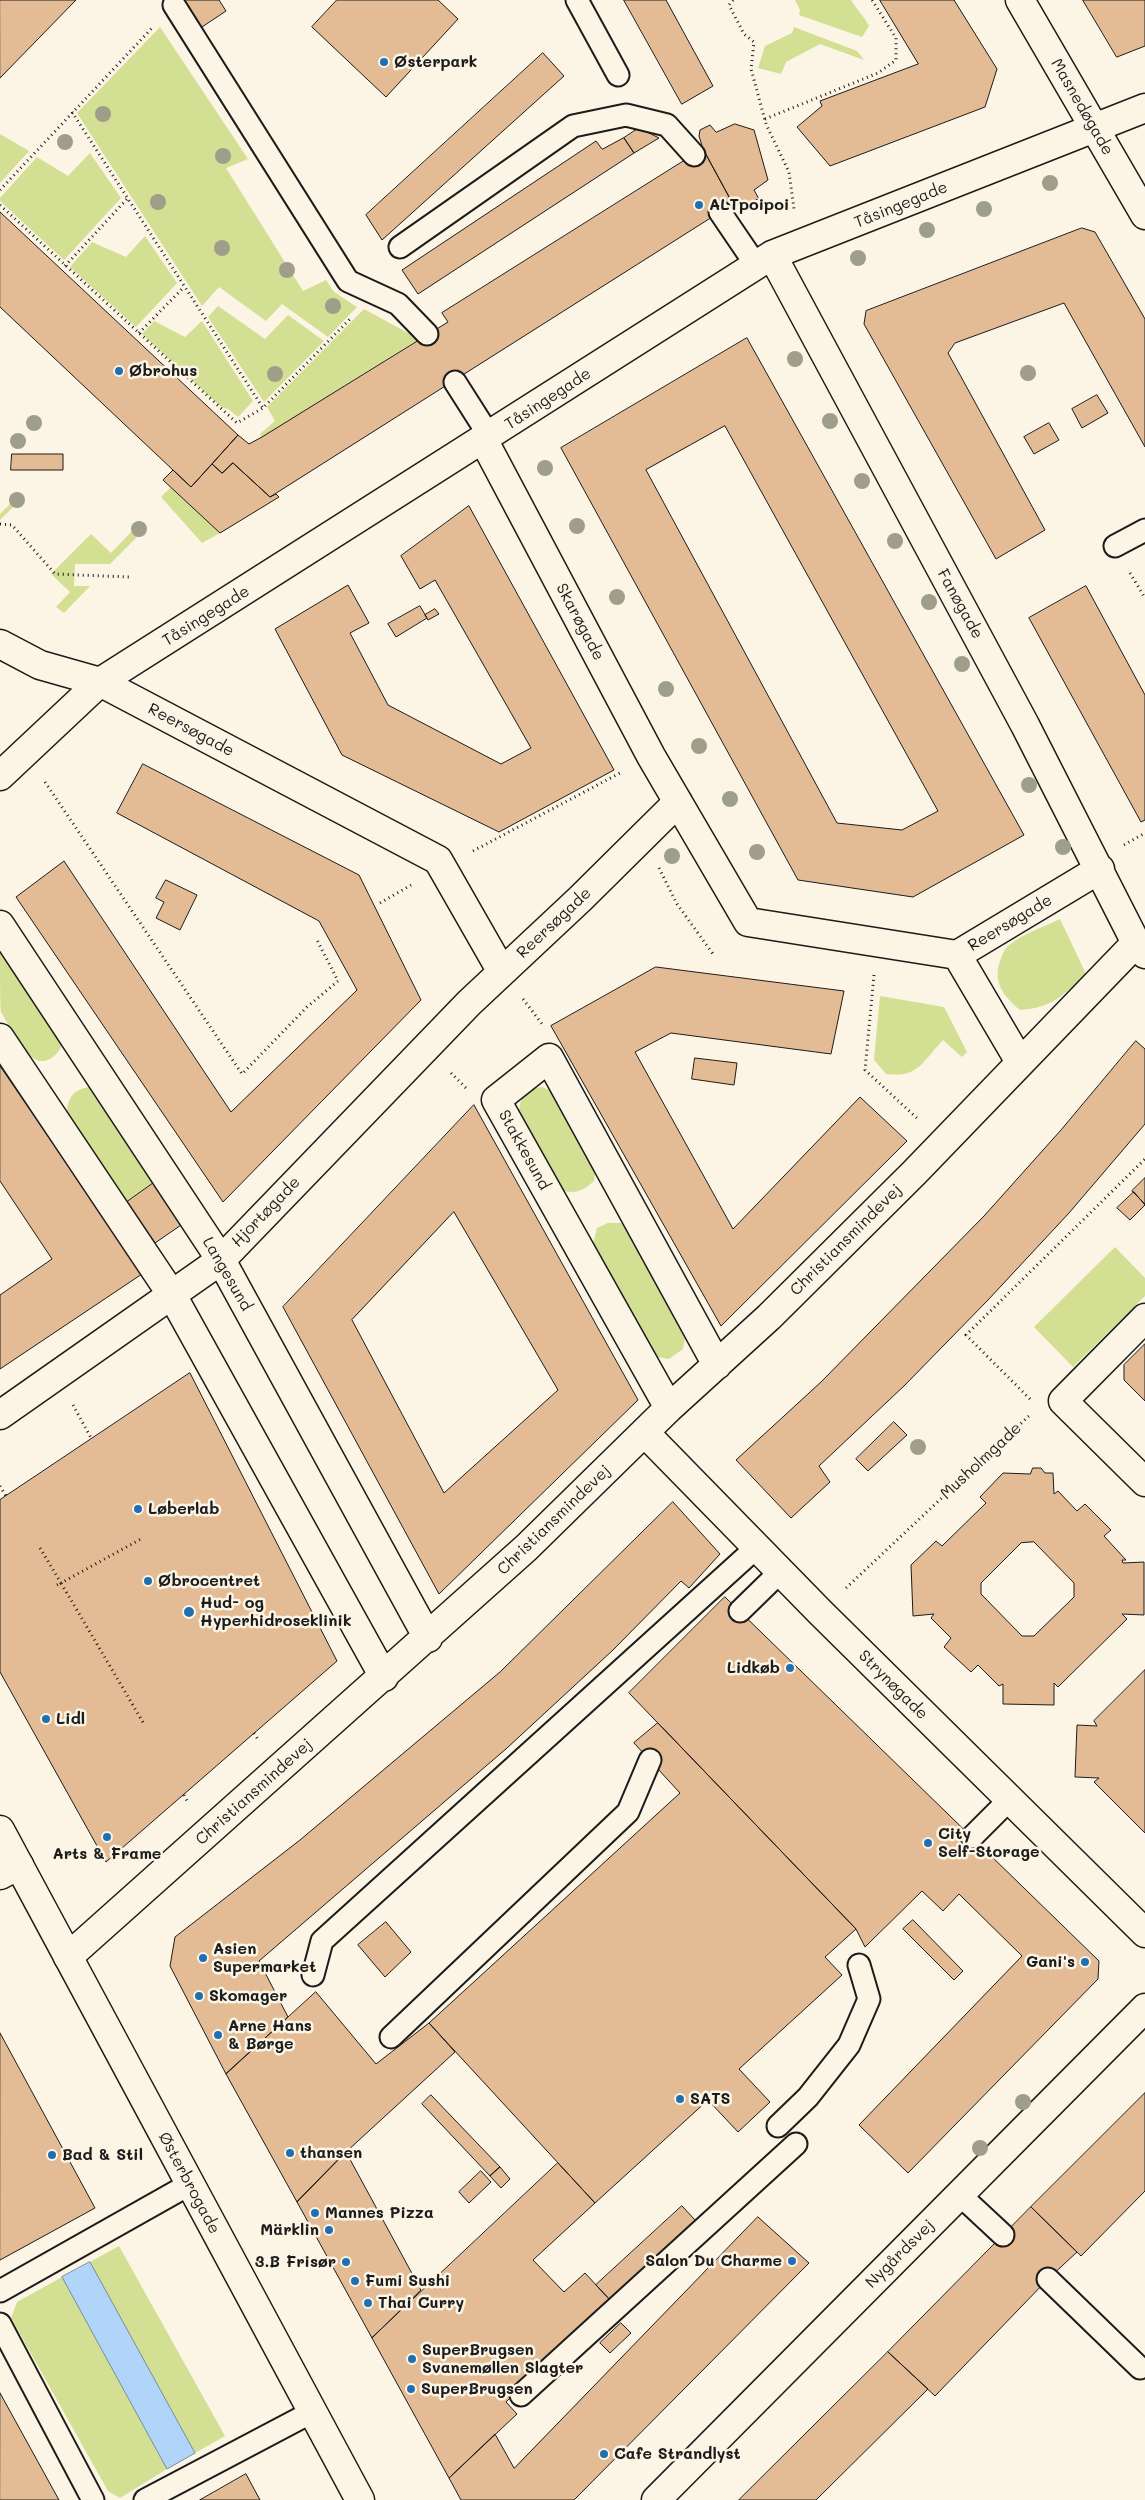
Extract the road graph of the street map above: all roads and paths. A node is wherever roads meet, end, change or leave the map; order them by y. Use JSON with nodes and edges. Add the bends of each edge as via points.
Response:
{"nodes":[{"id":1,"x":576,"y":0,"type":"edge"},
{"id":2,"x":733,"y":0,"type":"edge"},
{"id":3,"x":872,"y":0,"type":"edge"},
{"id":4,"x":1020,"y":0,"type":"edge"},
{"id":5,"x":174,"y":5,"type":"joint"},
{"id":6,"x":618,"y":74,"type":"dead end"},
{"id":7,"x":1145,"y":108,"type":"edge"},
{"id":8,"x":72,"y":112,"type":"junction"},
{"id":9,"x":765,"y":119,"type":"junction"},
{"id":10,"x":1094,"y":128,"type":"junction"},
{"id":11,"x":694,"y":155,"type":"dead end"},
{"id":12,"x":788,"y":172,"type":"dead end"},
{"id":13,"x":0,"y":190,"type":"edge"},
{"id":14,"x":128,"y":199,"type":"junction"},
{"id":15,"x":0,"y":206,"type":"edge"},
{"id":16,"x":720,"y":212,"type":"dead end"},
{"id":17,"x":1145,"y":214,"type":"edge"},
{"id":18,"x":400,"y":247,"type":"dead end"},
{"id":19,"x":764,"y":260,"type":"junction"},
{"id":20,"x":65,"y":266,"type":"junction"},
{"id":21,"x":184,"y":286,"type":"junction"},
{"id":22,"x":374,"y":294,"type":"junction"},
{"id":23,"x":139,"y":333,"type":"junction"},
{"id":24,"x":427,"y":334,"type":"dead end"},
{"id":25,"x":455,"y":382,"type":"dead end"},
{"id":26,"x":263,"y":408,"type":"junction"},
{"id":27,"x":487,"y":439,"type":"junction"},
{"id":28,"x":0,"y":524,"type":"edge"},
{"id":29,"x":1145,"y":530,"type":"edge"},
{"id":30,"x":1115,"y":546,"type":"dead end"},
{"id":31,"x":129,"y":577,"type":"dead end"},
{"id":32,"x":0,"y":644,"type":"edge"},
{"id":33,"x":100,"y":682,"type":"junction"},
{"id":34,"x":25,"y":752,"type":"junction"},
{"id":35,"x":651,"y":756,"type":"junction"},
{"id":36,"x":0,"y":776,"type":"edge"},
{"id":37,"x":678,"y":802,"type":"junction"},
{"id":38,"x":643,"y":836,"type":"junction"},
{"id":39,"x":442,"y":867,"type":"junction"},
{"id":40,"x":1100,"y":869,"type":"junction"},
{"id":41,"x":380,"y":903,"type":"dead end"},
{"id":42,"x":0,"y":925,"type":"edge"},
{"id":43,"x":317,"y":940,"type":"dead end"},
{"id":44,"x":878,"y":943,"type":"junction"},
{"id":45,"x":1140,"y":949,"type":"edge"},
{"id":46,"x":713,"y":954,"type":"dead end"},
{"id":47,"x":957,"y":955,"type":"junction"},
{"id":48,"x":502,"y":972,"type":"junction"},
{"id":49,"x":0,"y":1038,"type":"edge"},
{"id":50,"x":425,"y":1048,"type":"junction"},
{"id":51,"x":550,"y":1058,"type":"junction"},
{"id":52,"x":1020,"y":1062,"type":"junction"},
{"id":53,"x":496,"y":1100,"type":"junction"},
{"id":54,"x":942,"y":1143,"type":"junction"},
{"id":55,"x":1145,"y":1159,"type":"edge"},
{"id":56,"x":221,"y":1260,"type":"junction"},
{"id":57,"x":172,"y":1294,"type":"junction"},
{"id":58,"x":1145,"y":1318,"type":"edge"},
{"id":59,"x":717,"y":1365,"type":"junction"},
{"id":60,"x":1050,"y":1404,"type":"junction"},
{"id":61,"x":669,"y":1408,"type":"junction"},
{"id":62,"x":0,"y":1415,"type":"edge"},
{"id":63,"x":645,"y":1433,"type":"junction"},
{"id":64,"x":1145,"y":1482,"type":"edge"},
{"id":65,"x":0,"y":1486,"type":"edge"},
{"id":66,"x":6,"y":1496,"type":"dead end"},
{"id":67,"x":141,"y":1539,"type":"dead end"},
{"id":68,"x":757,"y":1547,"type":"junction"},
{"id":69,"x":40,"y":1548,"type":"dead end"},
{"id":70,"x":780,"y":1571,"type":"junction"},
{"id":71,"x":59,"y":1584,"type":"junction"},
{"id":72,"x":740,"y":1611,"type":"dead end"},
{"id":73,"x":820,"y":1612,"type":"junction"},
{"id":74,"x":428,"y":1638,"type":"junction"},
{"id":75,"x":384,"y":1677,"type":"junction"},
{"id":76,"x":144,"y":1724,"type":"dead end"},
{"id":77,"x":650,"y":1760,"type":"dead end"},
{"id":78,"x":1010,"y":1800,"type":"junction"},
{"id":79,"x":0,"y":1830,"type":"edge"},
{"id":80,"x":972,"y":1837,"type":"dead end"},
{"id":81,"x":10,"y":1870,"type":"edge"},
{"id":82,"x":1145,"y":1934,"type":"edge"},
{"id":83,"x":68,"y":1957,"type":"junction"},
{"id":84,"x":859,"y":1965,"type":"dead end"},
{"id":85,"x":314,"y":1975,"type":"dead end"},
{"id":86,"x":1145,"y":2008,"type":"edge"},
{"id":87,"x":391,"y":2037,"type":"dead end"},
{"id":88,"x":778,"y":2126,"type":"dead end"},
{"id":89,"x":796,"y":2144,"type":"dead end"},
{"id":90,"x":190,"y":2184,"type":"junction"},
{"id":91,"x":960,"y":2195,"type":"junction"},
{"id":92,"x":1003,"y":2235,"type":"dead end"},
{"id":93,"x":1048,"y":2279,"type":"dead end"},
{"id":94,"x":0,"y":2291,"type":"edge"},
{"id":95,"x":0,"y":2324,"type":"edge"},
{"id":96,"x":1140,"y":2368,"type":"dead end"},
{"id":97,"x":522,"y":2395,"type":"dead end"},
{"id":98,"x":312,"y":2412,"type":"junction"},
{"id":99,"x":93,"y":2500,"type":"edge"},
{"id":100,"x":146,"y":2500,"type":"edge"},
{"id":101,"x":360,"y":2500,"type":"edge"},
{"id":102,"x":656,"y":2500,"type":"edge"}],
"edges":[{"from":1,"to":6,"type":"lane"},
{"from":2,"to":9,"type":"path","via":[[729,5],[744,34],[754,42],[751,69]]},
{"from":3,"to":9,"type":"path","via":[[896,38],[896,60],[878,73]]},
{"from":4,"to":10,"type":"street","name":"Masnedøgade"},
{"from":5,"to":8,"type":"path"},
{"from":5,"to":22,"type":"lane","via":[[348,281]]},
{"from":7,"to":10,"type":"street","name":"Tåsingegade"},
{"from":8,"to":13,"type":"path"},
{"from":8,"to":14,"type":"path"},
{"from":9,"to":12,"type":"path"},
{"from":10,"to":17,"type":"street","name":"Masnedøgade"},
{"from":10,"to":19,"type":"street","name":"Tåsingegade"},
{"from":11,"to":18,"type":"lane","via":[[667,125],[626,115],[573,126]]},
{"from":14,"to":20,"type":"path"},
{"from":14,"to":21,"type":"path"},
{"from":15,"to":20,"type":"path"},
{"from":16,"to":19,"type":"lane"},
{"from":19,"to":27,"type":"street","name":"Tåsingegade"},
{"from":19,"to":40,"type":"street","name":"Fanøgade","via":[[1025,725]]},
{"from":20,"to":23,"type":"path"},
{"from":21,"to":23,"type":"path"},
{"from":21,"to":26,"type":"path"},
{"from":22,"to":24,"type":"lane","via":[[398,304]]},
{"from":22,"to":26,"type":"path"},
{"from":23,"to":26,"type":"path","via":[[237,423]]},
{"from":25,"to":27,"type":"lane"},
{"from":27,"to":33,"type":"street","name":"Tåsingegade"},
{"from":27,"to":35,"type":"street","name":"Skarøgade"},
{"from":28,"to":31,"type":"path","via":[[12,525],[55,574]]},
{"from":29,"to":30,"type":"lane"},
{"from":32,"to":33,"type":"street","name":"Reersøgade","via":[[40,665]]},
{"from":33,"to":34,"type":"street","name":"Tåsingegade"},
{"from":33,"to":39,"type":"street","name":"Reersøgade","via":[[438,860]]},
{"from":34,"to":36,"type":"street","name":"Tåsingegade"},
{"from":34,"to":43,"type":"path","via":[[242,1074],[307,1007],[338,982]]},
{"from":35,"to":37,"type":"street","name":"Skarøgade"},
{"from":35,"to":39,"type":"path"},
{"from":37,"to":38,"type":"street","name":"Reersøgade"},
{"from":37,"to":44,"type":"street","name":"Reersøgade","via":[[748,922]]},
{"from":38,"to":46,"type":"path","via":[[677,904]]},
{"from":38,"to":48,"type":"street","name":"Reersøgade"},
{"from":39,"to":41,"type":"path"},
{"from":39,"to":48,"type":"street","name":"Reersøgade"},
{"from":40,"to":45,"type":"street","name":"Fanøgade"},
{"from":40,"to":47,"type":"street","name":"Reersøgade"},
{"from":42,"to":56,"type":"street","name":"Langesund"},
{"from":44,"to":47,"type":"street","name":"Reersøgade"},
{"from":44,"to":54,"type":"path","via":[[865,1070]]},
{"from":45,"to":52,"type":"street","name":"Christiansmindevej"},
{"from":47,"to":52,"type":"street"},
{"from":48,"to":50,"type":"street","name":"Hjortøgade"},
{"from":48,"to":51,"type":"path","via":[[545,1028]]},
{"from":49,"to":57,"type":"street"},
{"from":50,"to":53,"type":"path","via":[[476,1097]]},
{"from":50,"to":56,"type":"street","name":"Hjortøgade"},
{"from":51,"to":53,"type":"street","name":"Stakkesund"},
{"from":51,"to":59,"type":"street"},
{"from":52,"to":54,"type":"street","name":"Christiansmindevej"},
{"from":53,"to":61,"type":"street","name":"Stakkesund"},
{"from":54,"to":59,"type":"street","name":"Christiansmindevej"},
{"from":55,"to":60,"type":"path","via":[[966,1335]]},
{"from":56,"to":57,"type":"street","name":"Hjortøgade"},
{"from":56,"to":74,"type":"street","name":"Langesund"},
{"from":57,"to":62,"type":"street","name":"Hjortøgade"},
{"from":57,"to":75,"type":"street"},
{"from":58,"to":60,"type":"street"},
{"from":59,"to":61,"type":"street","name":"Christiansmindevej"},
{"from":60,"to":64,"type":"street"},
{"from":60,"to":73,"type":"path","name":"Musholmgade"},
{"from":61,"to":63,"type":"street","name":"Christiansmindevej"},
{"from":63,"to":68,"type":"street","name":"Strynøgade"},
{"from":63,"to":74,"type":"street","name":"Christiansmindevej"},
{"from":65,"to":66,"type":"path"},
{"from":67,"to":71,"type":"path"},
{"from":68,"to":70,"type":"street","name":"Strynøgade"},
{"from":68,"to":85,"type":"lane","via":[[322,1941]]},
{"from":69,"to":71,"type":"path"},
{"from":70,"to":72,"type":"lane"},
{"from":70,"to":73,"type":"street","name":"Strynøgade"},
{"from":71,"to":76,"type":"path"},
{"from":73,"to":78,"type":"street","name":"Strynøgade"},
{"from":74,"to":75,"type":"street","name":"Christiansmindevej"},
{"from":75,"to":83,"type":"street","name":"Christiansmindevej"},
{"from":77,"to":87,"type":"lane","via":[[628,1812]]},
{"from":78,"to":80,"type":"lane"},
{"from":78,"to":82,"type":"street","name":"Strynøgade"},
{"from":79,"to":81,"type":"street","name":"Østerbrogade"},
{"from":81,"to":83,"type":"street","name":"Østerbrogade"},
{"from":83,"to":90,"type":"street","name":"Østerbrogade"},
{"from":84,"to":88,"type":"lane","via":[[869,1999],[849,2045],[808,2097]]},
{"from":86,"to":91,"type":"street","name":"Nygårdsvej"},
{"from":89,"to":97,"type":"lane"},
{"from":90,"to":94,"type":"lane"},
{"from":90,"to":98,"type":"street","name":"Østerbrogade"},
{"from":91,"to":92,"type":"lane"},
{"from":91,"to":102,"type":"street","name":"Nygårdsvej"},
{"from":93,"to":96,"type":"lane"},
{"from":95,"to":99,"type":"lane"},
{"from":98,"to":100,"type":"lane"},
{"from":98,"to":101,"type":"street","name":"Østerbrogade"}]}
